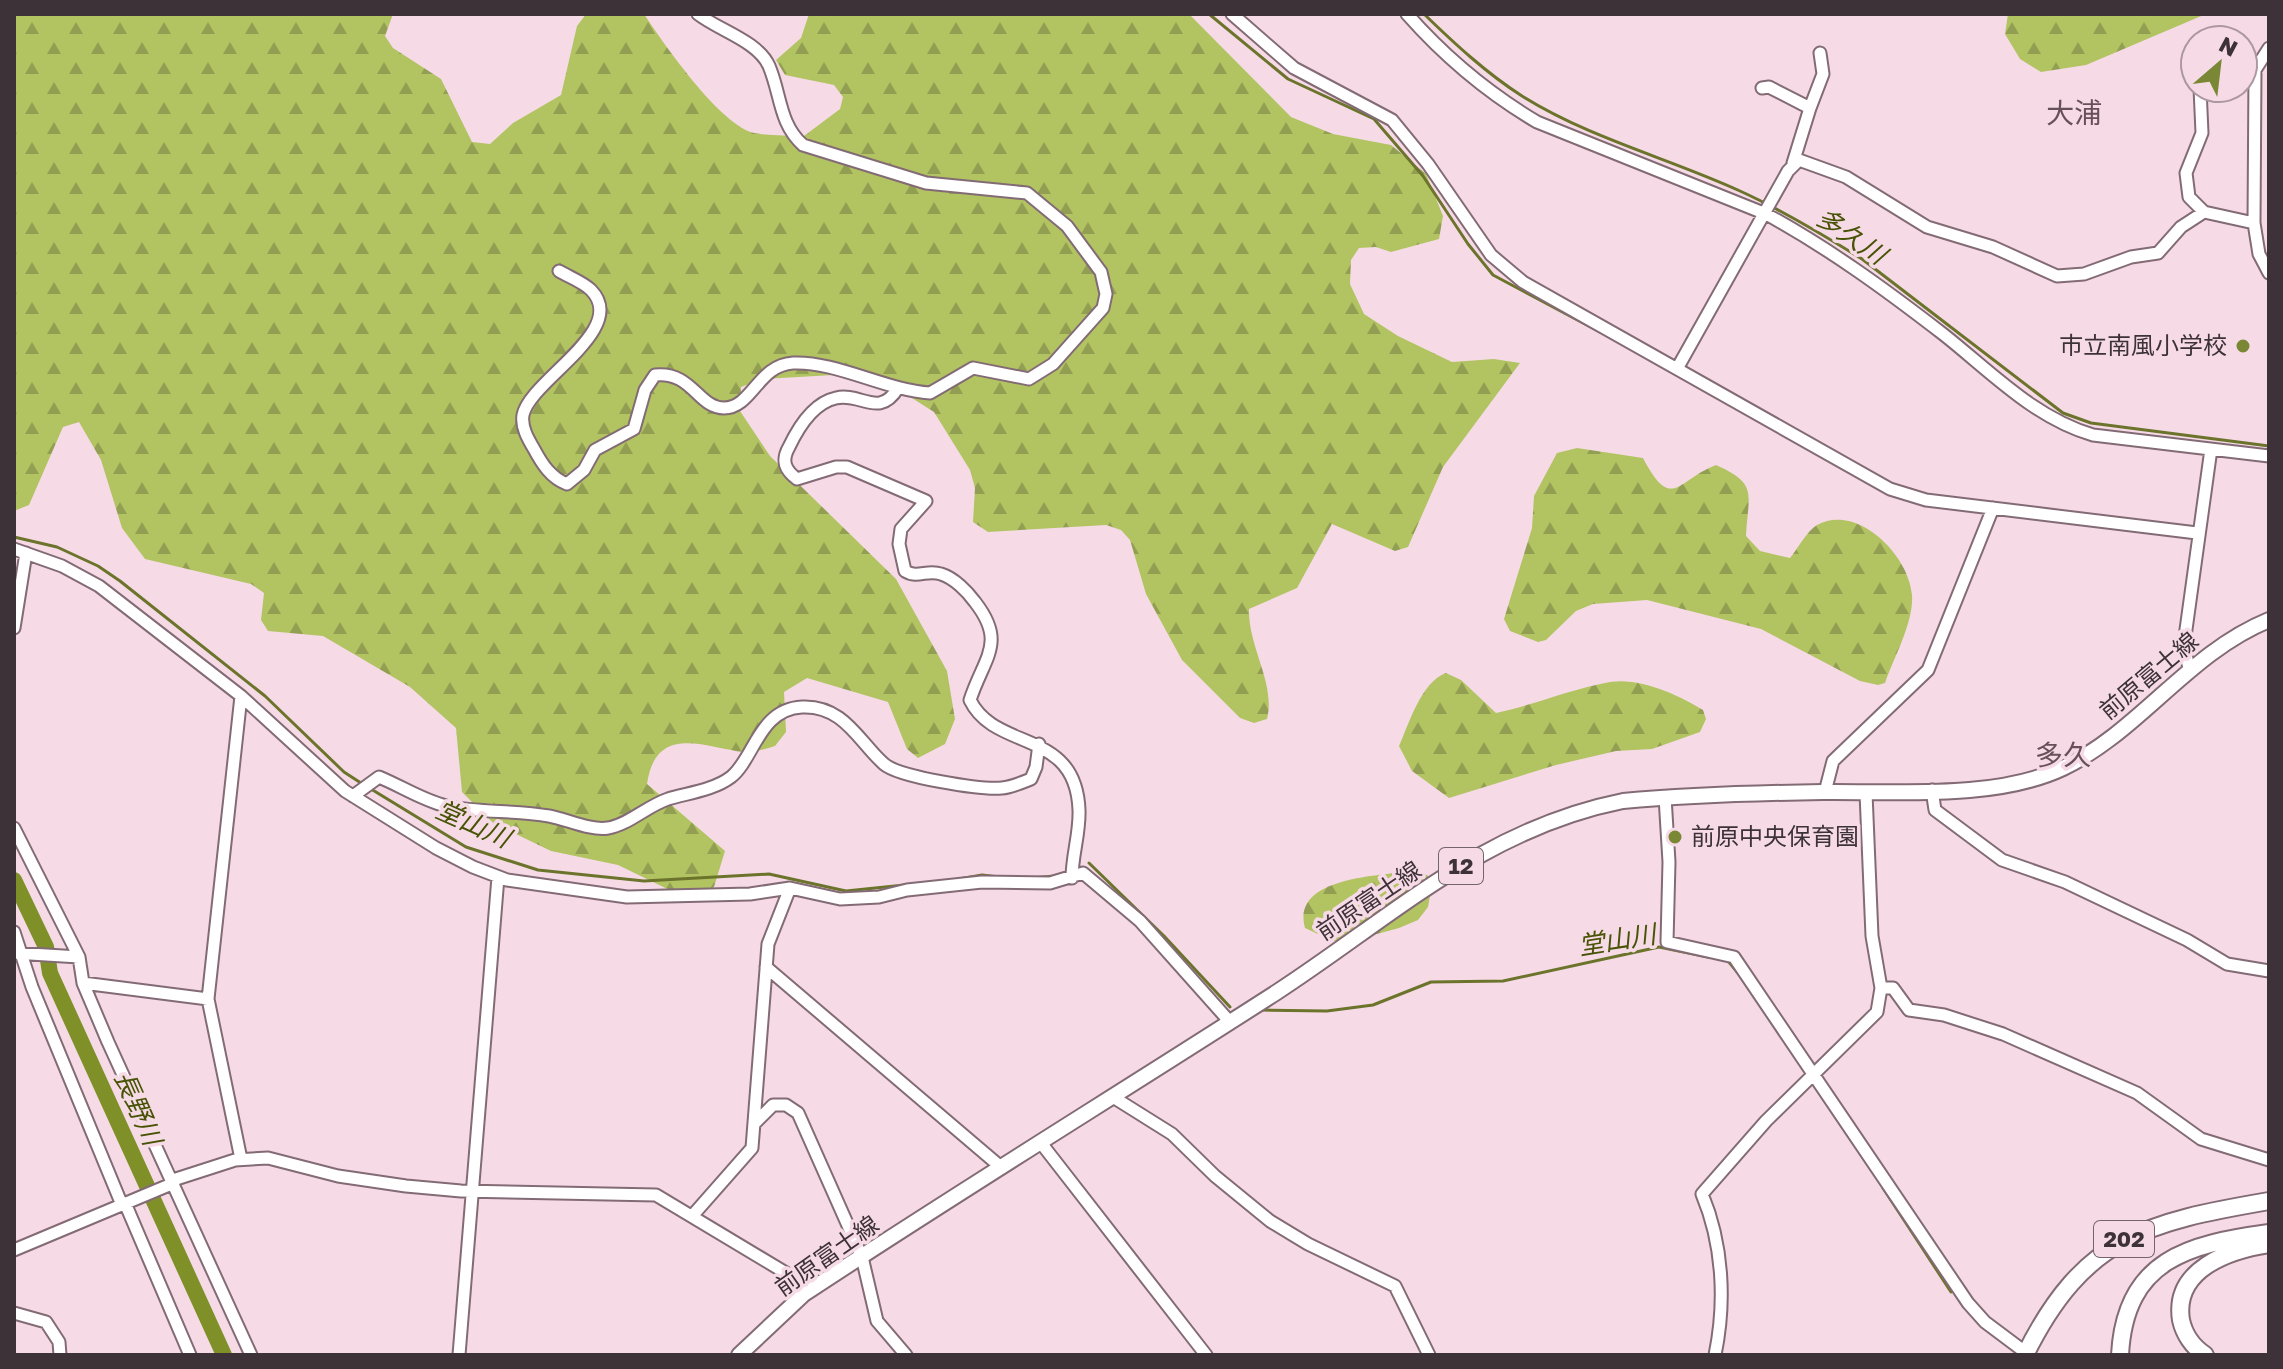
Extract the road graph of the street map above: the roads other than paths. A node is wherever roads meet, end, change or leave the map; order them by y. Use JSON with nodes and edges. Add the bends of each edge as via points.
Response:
{"nodes":[{"id":1,"x":698,"y":14,"type":"edge"},
{"id":2,"x":1232,"y":14,"type":"edge"},
{"id":3,"x":1407,"y":14,"type":"edge"},
{"id":4,"x":2269,"y":48,"type":"edge"},
{"id":5,"x":1820,"y":53,"type":"dead end"},
{"id":6,"x":1762,"y":88,"type":"dead end"},
{"id":7,"x":2201,"y":104,"type":"edge"},
{"id":8,"x":1810,"y":108,"type":"junction"},
{"id":9,"x":1793,"y":163,"type":"junction"},
{"id":10,"x":2204,"y":212,"type":"junction"},
{"id":11,"x":1767,"y":213,"type":"junction"},
{"id":12,"x":2254,"y":223,"type":"junction"},
{"id":13,"x":559,"y":271,"type":"dead end"},
{"id":14,"x":2269,"y":273,"type":"edge"},
{"id":15,"x":1678,"y":367,"type":"junction"},
{"id":16,"x":898,"y":388,"type":"junction"},
{"id":17,"x":2211,"y":449,"type":"junction"},
{"id":18,"x":2269,"y":456,"type":"edge"},
{"id":19,"x":1993,"y":508,"type":"junction"},
{"id":20,"x":2197,"y":533,"type":"junction"},
{"id":21,"x":14,"y":549,"type":"edge"},
{"id":22,"x":26,"y":553,"type":"junction"},
{"id":23,"x":2269,"y":620,"type":"edge"},
{"id":24,"x":14,"y":628,"type":"edge"},
{"id":25,"x":2189,"y":669,"type":"junction"},
{"id":26,"x":241,"y":696,"type":"junction"},
{"id":27,"x":1039,"y":744,"type":"junction"},
{"id":28,"x":1932,"y":790,"type":"junction"},
{"id":29,"x":1825,"y":792,"type":"junction"},
{"id":30,"x":1866,"y":793,"type":"junction"},
{"id":31,"x":353,"y":796,"type":"junction"},
{"id":32,"x":1665,"y":797,"type":"junction"},
{"id":33,"x":14,"y":828,"type":"edge"},
{"id":34,"x":498,"y":877,"type":"junction"},
{"id":35,"x":1072,"y":878,"type":"junction"},
{"id":36,"x":790,"y":888,"type":"junction"},
{"id":37,"x":14,"y":932,"type":"edge"},
{"id":38,"x":22,"y":954,"type":"edge"},
{"id":39,"x":74,"y":957,"type":"junction"},
{"id":40,"x":766,"y":967,"type":"junction"},
{"id":41,"x":2269,"y":971,"type":"edge"},
{"id":42,"x":83,"y":983,"type":"junction"},
{"id":43,"x":1881,"y":988,"type":"junction"},
{"id":44,"x":208,"y":999,"type":"junction"},
{"id":45,"x":1230,"y":1022,"type":"junction"},
{"id":46,"x":1811,"y":1078,"type":"junction"},
{"id":47,"x":1113,"y":1097,"type":"junction"},
{"id":48,"x":754,"y":1124,"type":"junction"},
{"id":49,"x":1041,"y":1143,"type":"junction"},
{"id":50,"x":241,"y":1159,"type":"junction"},
{"id":51,"x":2269,"y":1160,"type":"edge"},
{"id":52,"x":1002,"y":1168,"type":"junction"},
{"id":53,"x":173,"y":1182,"type":"junction"},
{"id":54,"x":471,"y":1191,"type":"junction"},
{"id":55,"x":2269,"y":1201,"type":"edge"},
{"id":56,"x":125,"y":1203,"type":"junction"},
{"id":57,"x":693,"y":1215,"type":"junction"},
{"id":58,"x":2269,"y":1233,"type":"edge"},
{"id":59,"x":2269,"y":1244,"type":"edge"},
{"id":60,"x":14,"y":1250,"type":"edge"},
{"id":61,"x":862,"y":1257,"type":"junction"},
{"id":62,"x":804,"y":1294,"type":"junction"},
{"id":63,"x":14,"y":1313,"type":"edge"},
{"id":64,"x":2027,"y":1354,"type":"edge"},
{"id":65,"x":60,"y":1355,"type":"edge"},
{"id":66,"x":190,"y":1355,"type":"edge"},
{"id":67,"x":251,"y":1355,"type":"edge"},
{"id":68,"x":459,"y":1355,"type":"edge"},
{"id":69,"x":739,"y":1355,"type":"edge"},
{"id":70,"x":906,"y":1355,"type":"edge"},
{"id":71,"x":1206,"y":1355,"type":"edge"},
{"id":72,"x":1429,"y":1355,"type":"edge"},
{"id":73,"x":1715,"y":1355,"type":"edge"},
{"id":74,"x":2120,"y":1355,"type":"edge"},
{"id":75,"x":2205,"y":1355,"type":"edge"}],
"edges":[{"from":1,"to":16,"type":"street","via":[[768,64],[792,136],[803,145],[926,183],[1027,193],[1067,226],[1101,272],[1103,308],[1039,375],[1019,379],[973,368],[930,393]]},
{"from":2,"to":15,"type":"street","via":[[1294,68],[1392,120],[1491,255],[1523,282]]},
{"from":3,"to":11,"type":"street","via":[[1487,89],[1537,122]]},
{"from":4,"to":12,"type":"street","via":[[2255,70]]},
{"from":5,"to":8,"type":"street","via":[[1823,74]]},
{"from":6,"to":8,"type":"street"},
{"from":7,"to":10,"type":"street","via":[[2202,133],[2185,180],[2189,197]]},
{"from":8,"to":9,"type":"street"},
{"from":9,"to":10,"type":"street","via":[[1805,161],[1846,177],[1927,227],[1993,247],[2057,276],[2084,274],[2158,253],[2181,227]]},
{"from":9,"to":11,"type":"street"},
{"from":10,"to":12,"type":"street"},
{"from":11,"to":15,"type":"street"},
{"from":11,"to":17,"type":"street","via":[[1867,276],[2019,396],[2071,429]]},
{"from":12,"to":14,"type":"street","via":[[2259,254]]},
{"from":13,"to":16,"type":"street","via":[[591,291],[599,318],[579,348],[533,395],[522,418],[543,464],[567,484],[584,470],[595,450],[634,429],[655,375],[677,376],[723,408],[736,406],[768,371],[793,363]]},
{"from":15,"to":19,"type":"street","via":[[1890,489],[1926,500]]},
{"from":16,"to":27,"type":"street","via":[[882,403],[837,397],[818,406],[786,451],[788,472],[797,479],[847,467],[926,501],[901,529],[905,571],[919,576],[938,573],[968,592],[991,624],[992,638],[970,700],[987,721]]},
{"from":17,"to":18,"type":"street"},
{"from":17,"to":20,"type":"street"},
{"from":19,"to":20,"type":"street"},
{"from":19,"to":29,"type":"street","via":[[1928,670],[1833,761]]},
{"from":20,"to":25,"type":"street","via":[[2184,644]]},
{"from":21,"to":22,"type":"street"},
{"from":22,"to":24,"type":"street"},
{"from":22,"to":26,"type":"street","via":[[99,586]]},
{"from":23,"to":25,"type":"main road","name":"前原富士線","number":"12"},
{"from":25,"to":28,"type":"main road","name":"前原富士線","number":"12","via":[[2110,737],[2064,767],[1998,785]]},
{"from":26,"to":31,"type":"street"},
{"from":26,"to":44,"type":"street"},
{"from":27,"to":31,"type":"street","via":[[1031,779],[999,789],[903,773],[885,765],[850,725],[801,707],[786,711],[761,730],[729,778],[654,804],[604,829],[523,811],[449,806],[379,777]]},
{"from":27,"to":35,"type":"street","via":[[1062,762],[1074,784],[1079,808]]},
{"from":28,"to":30,"type":"main road","name":"前原富士線","number":"12"},
{"from":28,"to":41,"type":"street","via":[[1935,810],[2002,860],[2065,882],[2227,964]]},
{"from":29,"to":30,"type":"main road","name":"前原富士線","number":"12"},
{"from":29,"to":32,"type":"main road","name":"前原富士線","number":"12"},
{"from":30,"to":43,"type":"street","via":[[1872,936]]},
{"from":31,"to":34,"type":"street","via":[[436,848]]},
{"from":32,"to":45,"type":"main road","name":"前原富士線","number":"12","via":[[1581,809],[1508,838],[1398,905]]},
{"from":32,"to":46,"type":"street","via":[[1667,942],[1734,957]]},
{"from":33,"to":39,"type":"street"},
{"from":34,"to":36,"type":"street","via":[[627,897]]},
{"from":34,"to":54,"type":"street"},
{"from":35,"to":36,"type":"street","via":[[1015,885],[982,882],[840,899]]},
{"from":35,"to":45,"type":"street","via":[[1083,873],[1140,921]]},
{"from":36,"to":40,"type":"street","via":[[768,944]]},
{"from":37,"to":38,"type":"street"},
{"from":38,"to":39,"type":"street"},
{"from":38,"to":56,"type":"street"},
{"from":39,"to":42,"type":"street"},
{"from":40,"to":48,"type":"street"},
{"from":40,"to":52,"type":"street"},
{"from":42,"to":44,"type":"street"},
{"from":42,"to":53,"type":"street"},
{"from":43,"to":46,"type":"street","via":[[1877,1012]]},
{"from":43,"to":51,"type":"street","via":[[1893,988],[1909,1010],[1993,1030],[2137,1093],[2201,1139]]},
{"from":44,"to":50,"type":"street"},
{"from":45,"to":47,"type":"main road","name":"前原富士線","number":"12"},
{"from":46,"to":64,"type":"street","via":[[1968,1303]]},
{"from":46,"to":73,"type":"street","via":[[1702,1194],[1722,1276]]},
{"from":47,"to":49,"type":"main road","name":"前原富士線","number":"12"},
{"from":47,"to":72,"type":"street","via":[[1172,1134],[1270,1221],[1395,1286]]},
{"from":48,"to":57,"type":"street","via":[[752,1148]]},
{"from":48,"to":61,"type":"street","via":[[773,1105],[798,1113]]},
{"from":49,"to":52,"type":"main road","name":"前原富士線","number":"12"},
{"from":49,"to":71,"type":"street"},
{"from":50,"to":53,"type":"street"},
{"from":50,"to":54,"type":"street","via":[[268,1158],[374,1182]]},
{"from":52,"to":61,"type":"main road","name":"前原富士線","number":"12"},
{"from":53,"to":56,"type":"street"},
{"from":53,"to":67,"type":"street"},
{"from":54,"to":57,"type":"street","via":[[645,1194]]},
{"from":54,"to":68,"type":"street"},
{"from":55,"to":64,"type":"highway","number":"202","via":[[2181,1216],[2126,1238],[2071,1282]]},
{"from":56,"to":60,"type":"street"},
{"from":56,"to":66,"type":"street"},
{"from":57,"to":62,"type":"street","via":[[801,1282]]},
{"from":58,"to":74,"type":"highway","via":[[2196,1245],[2158,1269],[2129,1306]]},
{"from":59,"to":75,"type":"highway","via":[[2223,1254],[2183,1291],[2183,1327]]},
{"from":61,"to":62,"type":"main road","name":"前原富士線","number":"12"},
{"from":61,"to":70,"type":"street","via":[[880,1327]]},
{"from":62,"to":69,"type":"main road","name":"前原富士線","number":"12"},
{"from":63,"to":65,"type":"street","via":[[46,1322],[59,1342]]}]}
